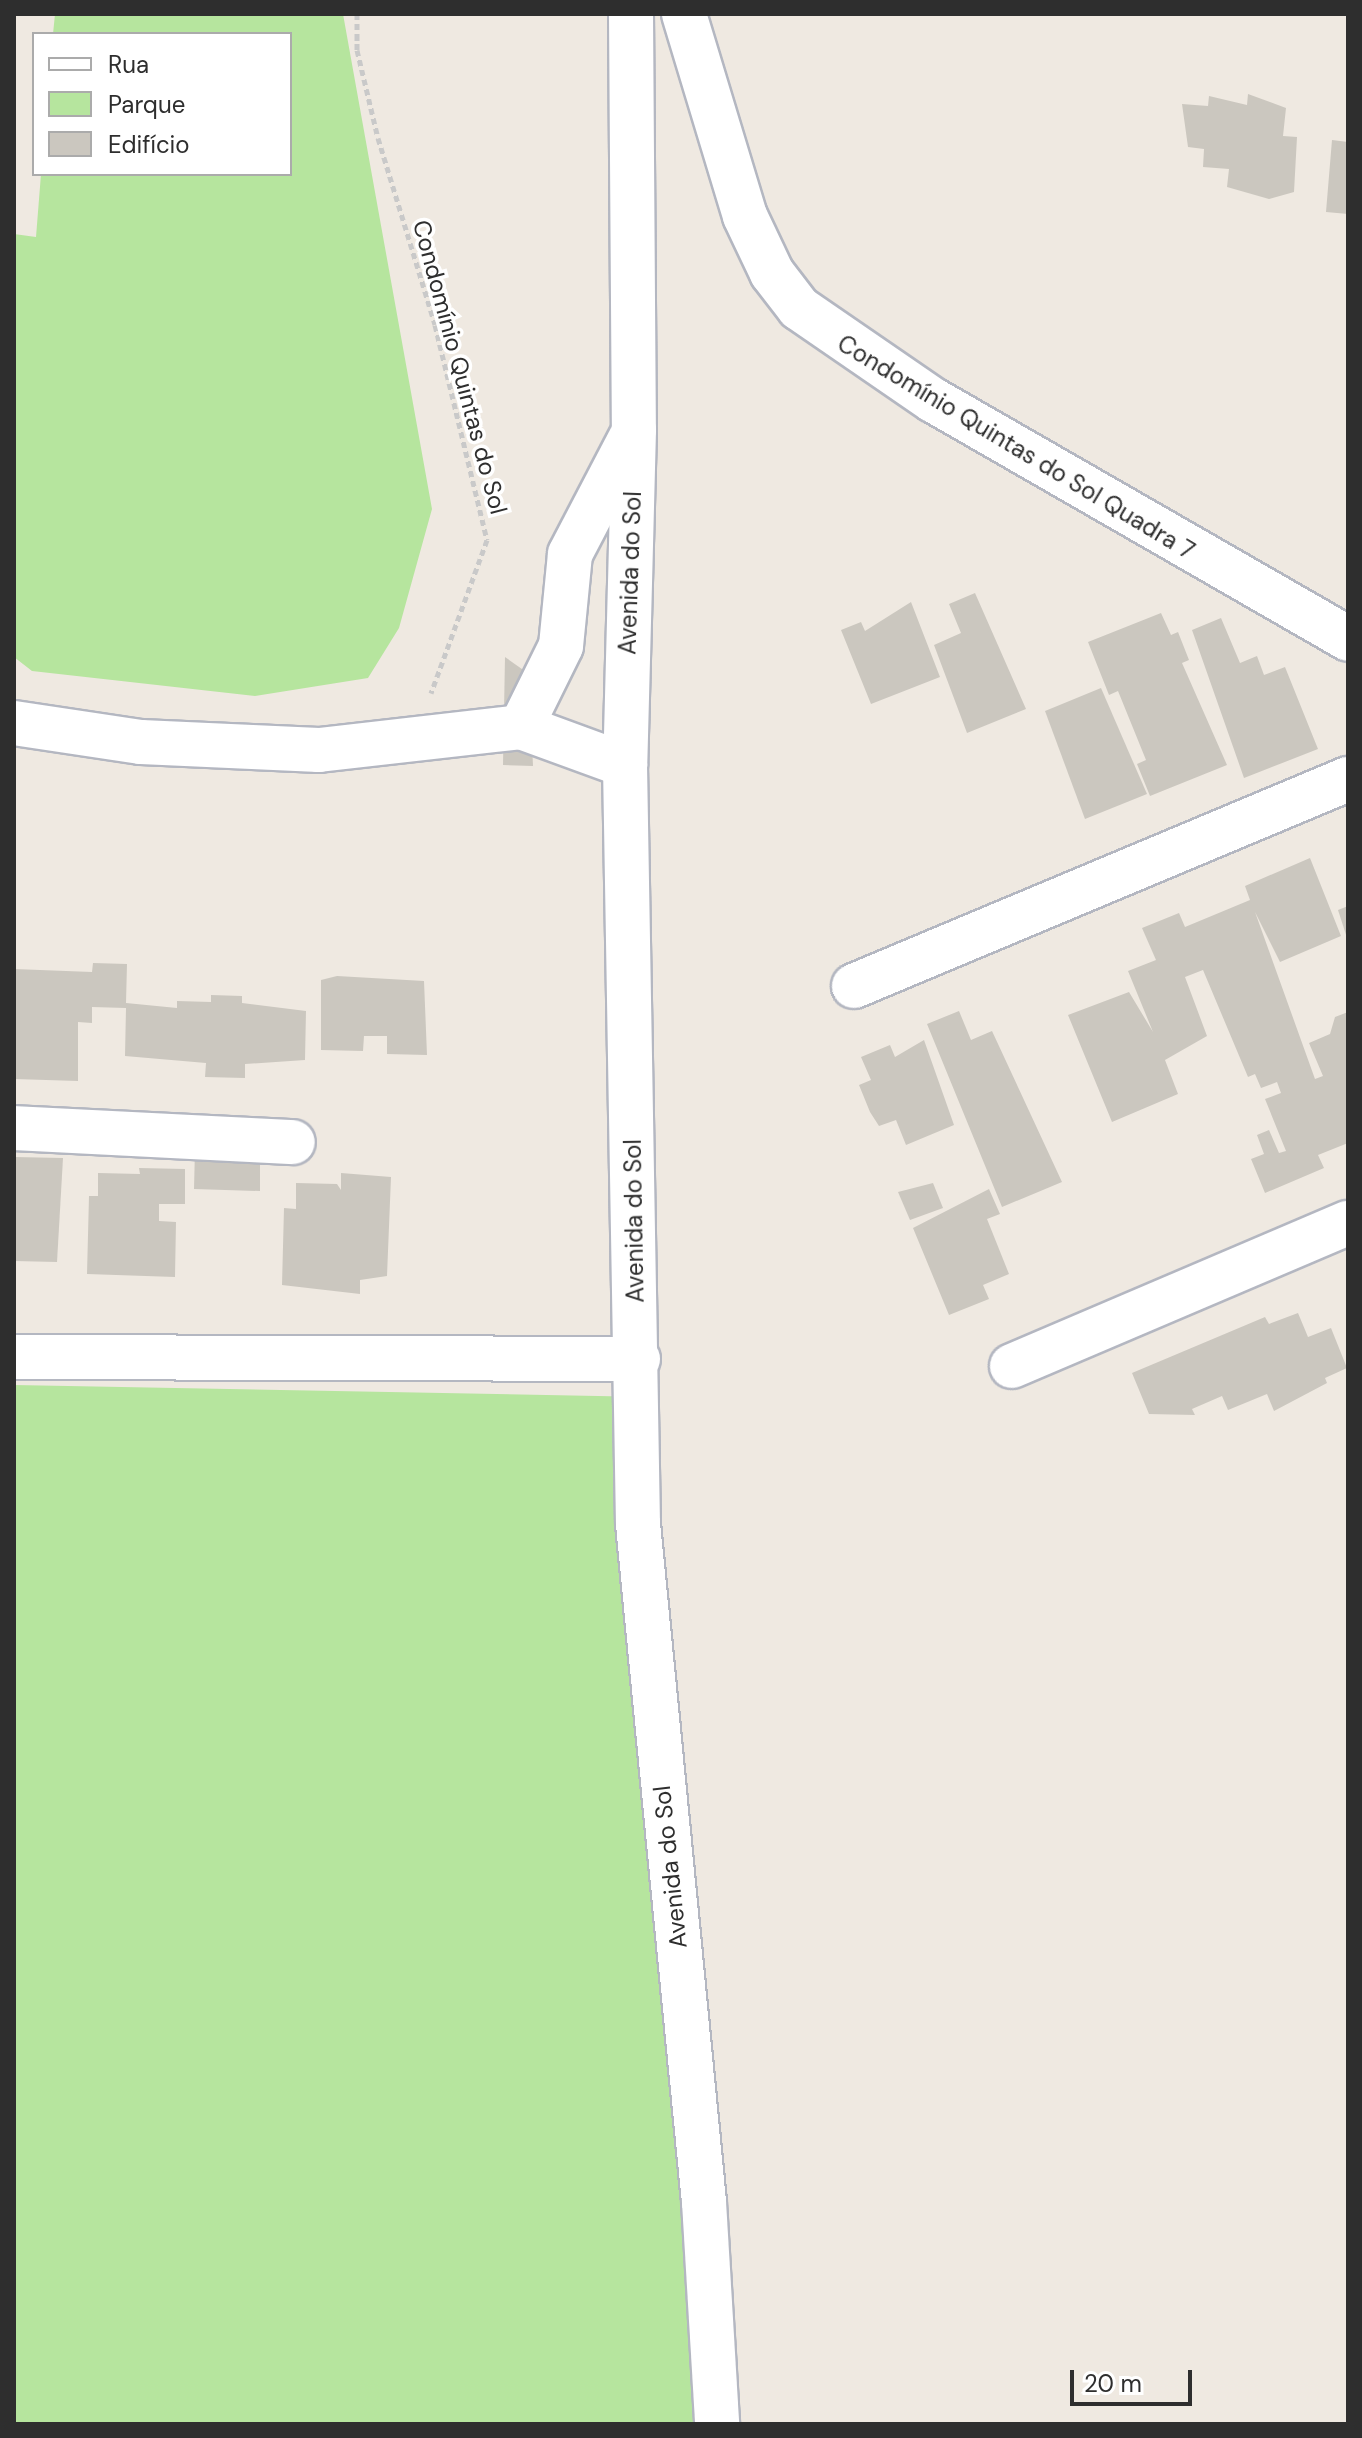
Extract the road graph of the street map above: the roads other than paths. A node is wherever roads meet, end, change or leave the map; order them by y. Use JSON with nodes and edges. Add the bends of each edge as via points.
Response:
{"nodes":[{"id":1,"x":631,"y":14,"type":"edge"},
{"id":2,"x":684,"y":14,"type":"edge"},
{"id":3,"x":634,"y":430,"type":"junction"},
{"id":4,"x":1348,"y":639,"type":"edge"},
{"id":5,"x":14,"y":723,"type":"edge"},
{"id":6,"x":521,"y":727,"type":"junction"},
{"id":7,"x":625,"y":765,"type":"junction"},
{"id":8,"x":1348,"y":779,"type":"edge"},
{"id":9,"x":854,"y":986,"type":"dead end"},
{"id":10,"x":14,"y":1128,"type":"edge"},
{"id":11,"x":293,"y":1142,"type":"dead end"},
{"id":12,"x":1348,"y":1223,"type":"edge"},
{"id":13,"x":14,"y":1357,"type":"edge"},
{"id":14,"x":638,"y":1359,"type":"junction"},
{"id":15,"x":1012,"y":1366,"type":"dead end"},
{"id":16,"x":717,"y":2424,"type":"edge"}],
"edges":[{"from":1,"to":3,"type":"street","name":"Avenida do Sol"},
{"from":2,"to":4,"type":"street","name":"Condomínio Quintas do Sol Quadra 7","via":[[745,216],[772,273],[799,308],[933,400]]},
{"from":3,"to":6,"type":"street","via":[[570,554],[561,646]]},
{"from":3,"to":7,"type":"street","name":"Avenida do Sol"},
{"from":5,"to":6,"type":"street","via":[[141,742],[319,750]]},
{"from":6,"to":7,"type":"street"},
{"from":7,"to":14,"type":"street","name":"Avenida do Sol"},
{"from":8,"to":9,"type":"street"},
{"from":10,"to":11,"type":"street"},
{"from":12,"to":15,"type":"street"},
{"from":13,"to":14,"type":"street"},
{"from":14,"to":16,"type":"street","name":"Avenida do Sol","via":[[638,1524],[704,2202]]}]}
